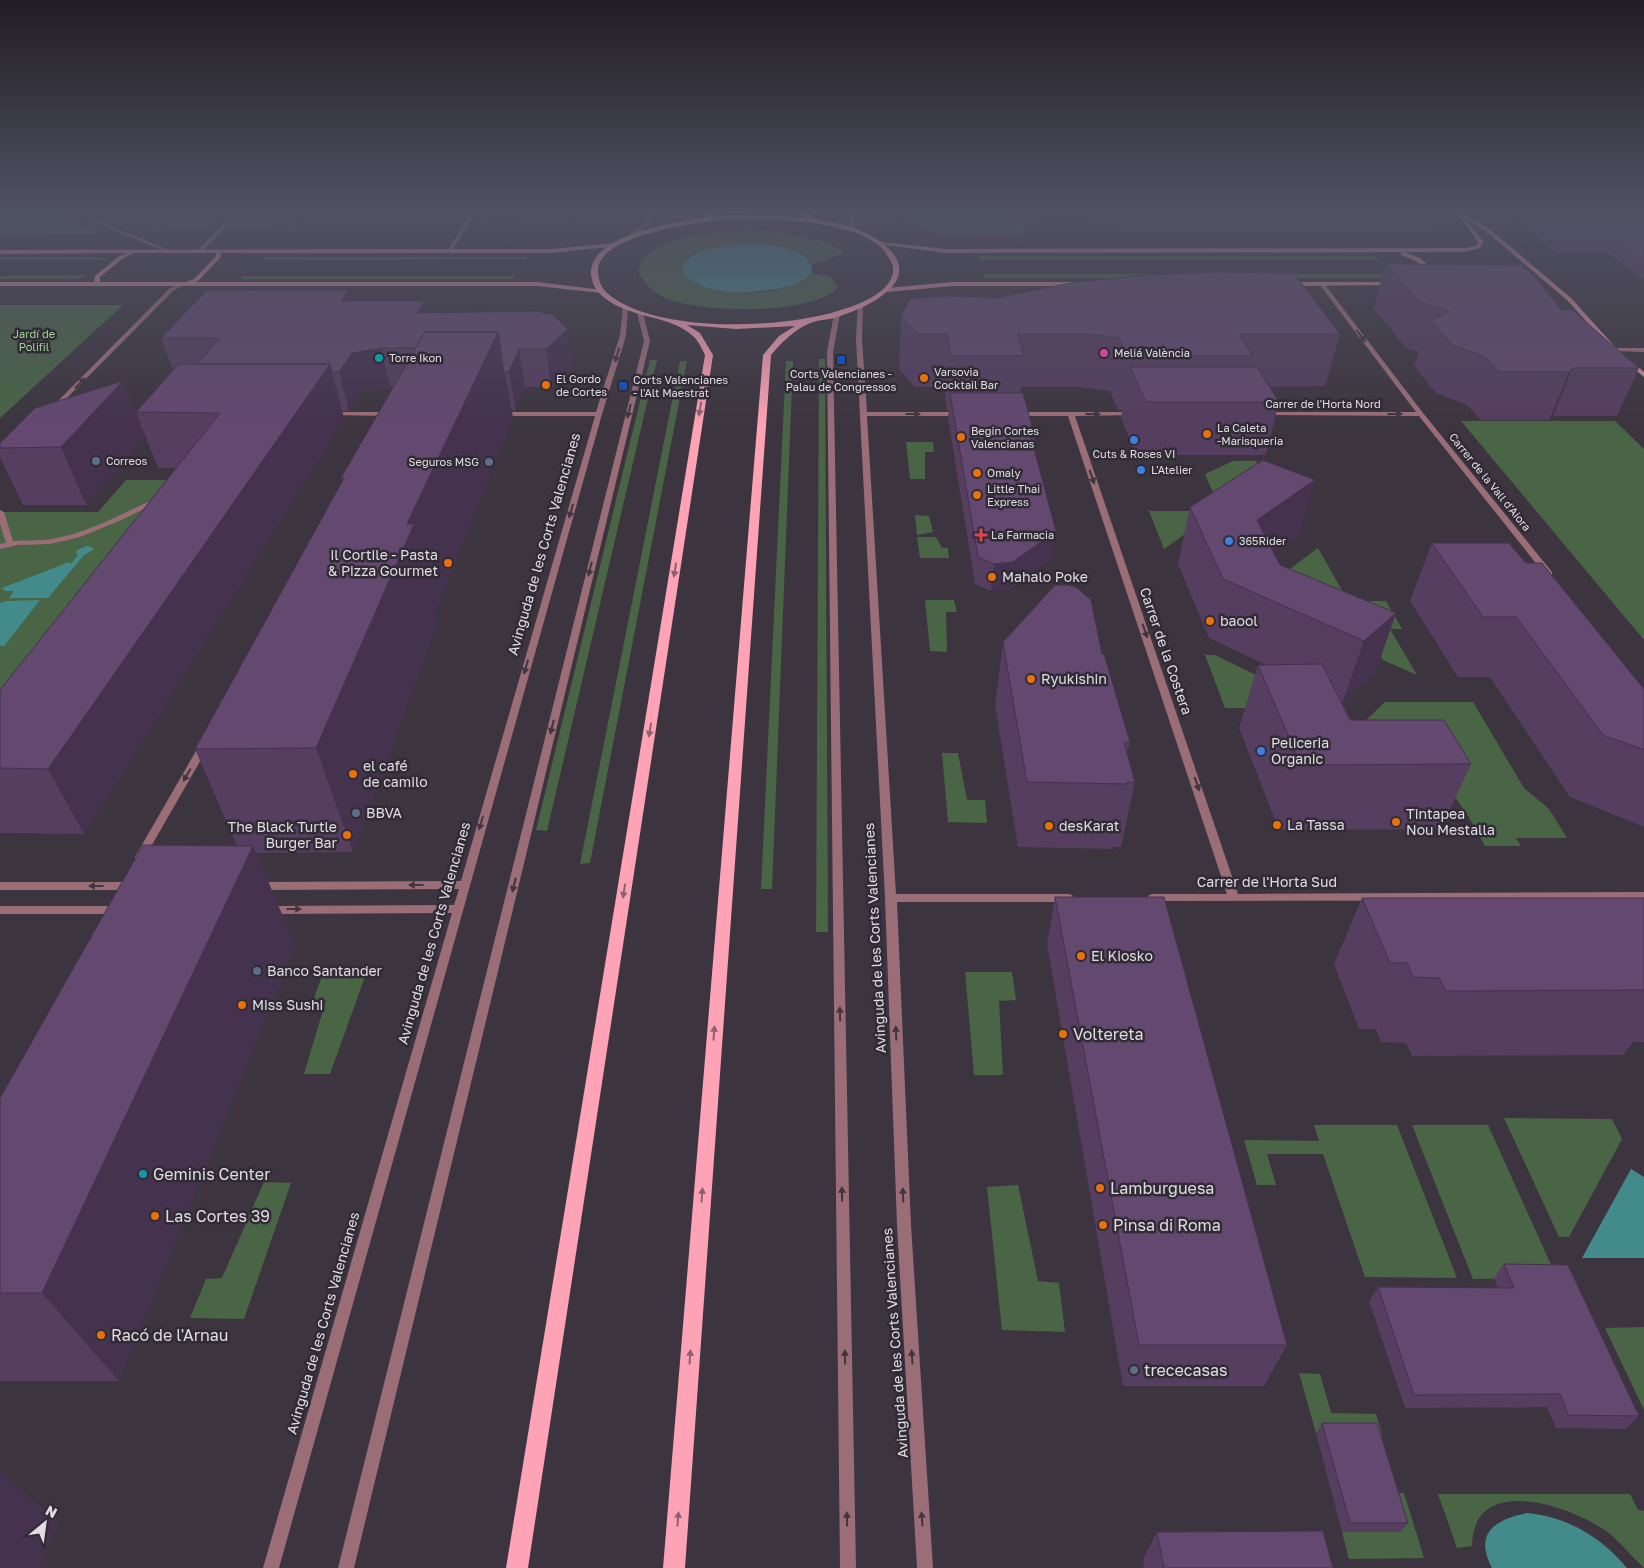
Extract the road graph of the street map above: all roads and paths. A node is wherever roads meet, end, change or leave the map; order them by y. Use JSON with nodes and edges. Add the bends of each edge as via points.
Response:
{"nodes":[{"id":1,"x":96,"y":280,"type":"edge"},
{"id":2,"x":195,"y":280,"type":"edge"},
{"id":3,"x":595,"y":280,"type":"edge"},
{"id":4,"x":894,"y":280,"type":"edge"},
{"id":5,"x":1547,"y":280,"type":"edge"},
{"id":6,"x":1397,"y":282,"type":"dead end"},
{"id":7,"x":0,"y":284,"type":"edge"},
{"id":8,"x":96,"y":284,"type":"junction"},
{"id":9,"x":184,"y":284,"type":"junction"},
{"id":10,"x":1087,"y":284,"type":"edge"},
{"id":11,"x":1282,"y":284,"type":"edge"},
{"id":12,"x":1321,"y":284,"type":"junction"},
{"id":13,"x":887,"y":290,"type":"junction"},
{"id":14,"x":601,"y":291,"type":"junction"},
{"id":15,"x":860,"y":306,"type":"junction"},
{"id":16,"x":625,"y":307,"type":"junction"},
{"id":17,"x":640,"y":313,"type":"junction"},
{"id":18,"x":838,"y":314,"type":"junction"},
{"id":19,"x":807,"y":321,"type":"junction"},
{"id":20,"x":678,"y":322,"type":"junction"},
{"id":21,"x":1585,"y":328,"type":"edge"},
{"id":22,"x":1616,"y":350,"type":"junction"},
{"id":23,"x":1644,"y":350,"type":"edge"},
{"id":24,"x":1644,"y":375,"type":"edge"},
{"id":25,"x":318,"y":414,"type":"edge"},
{"id":26,"x":490,"y":414,"type":"edge"},
{"id":27,"x":599,"y":414,"type":"junction"},
{"id":28,"x":864,"y":414,"type":"junction"},
{"id":29,"x":968,"y":414,"type":"edge"},
{"id":30,"x":1006,"y":414,"type":"edge"},
{"id":31,"x":1071,"y":414,"type":"junction"},
{"id":32,"x":1144,"y":414,"type":"edge"},
{"id":33,"x":1253,"y":414,"type":"edge"},
{"id":34,"x":1421,"y":414,"type":"junction"},
{"id":35,"x":56,"y":415,"type":"edge"},
{"id":36,"x":396,"y":416,"type":"edge"},
{"id":37,"x":155,"y":502,"type":"edge"},
{"id":38,"x":0,"y":512,"type":"edge"},
{"id":39,"x":10,"y":543,"type":"junction"},
{"id":40,"x":0,"y":547,"type":"edge"},
{"id":41,"x":1556,"y":582,"type":"edge"},
{"id":42,"x":212,"y":733,"type":"edge"},
{"id":43,"x":464,"y":885,"type":"junction"},
{"id":44,"x":0,"y":886,"type":"edge"},
{"id":45,"x":150,"y":886,"type":"edge"},
{"id":46,"x":245,"y":886,"type":"edge"},
{"id":47,"x":1644,"y":896,"type":"edge"},
{"id":48,"x":1234,"y":897,"type":"junction"},
{"id":49,"x":891,"y":898,"type":"junction"},
{"id":50,"x":1078,"y":898,"type":"edge"},
{"id":51,"x":1137,"y":898,"type":"edge"},
{"id":52,"x":115,"y":902,"type":"junction"},
{"id":53,"x":458,"y":908,"type":"junction"},
{"id":54,"x":0,"y":910,"type":"edge"},
{"id":55,"x":128,"y":910,"type":"edge"},
{"id":56,"x":250,"y":910,"type":"dead end"},
{"id":57,"x":271,"y":1568,"type":"edge"},
{"id":58,"x":346,"y":1568,"type":"edge"},
{"id":59,"x":518,"y":1568,"type":"edge"},
{"id":60,"x":674,"y":1568,"type":"edge"},
{"id":61,"x":848,"y":1568,"type":"edge"},
{"id":62,"x":925,"y":1568,"type":"edge"}],
"edges":[{"from":1,"to":8,"type":"street"},
{"from":2,"to":9,"type":"street"},
{"from":3,"to":14,"type":"main road"},
{"from":4,"to":13,"type":"main road"},
{"from":5,"to":22,"type":"street","via":[[1569,299]]},
{"from":6,"to":12,"type":"street"},
{"from":7,"to":8,"type":"street"},
{"from":8,"to":9,"type":"street"},
{"from":9,"to":14,"type":"street","via":[[536,284]]},
{"from":35,"to":9,"type":"street","one_way":true,"via":[[47,415],[159,302]]},
{"from":10,"to":13,"type":"street","via":[[953,284]]},
{"from":11,"to":12,"type":"street"},
{"from":12,"to":34,"type":"street","name":"Carrer de la Vall d'Aiora","one_way":true},
{"from":13,"to":15,"type":"main road"},
{"from":14,"to":16,"type":"main road"},
{"from":15,"to":18,"type":"main road"},
{"from":15,"to":28,"type":"street","name":"Avinguda de les Corts Valencianes"},
{"from":16,"to":17,"type":"main road"},
{"from":16,"to":27,"type":"street","name":"Avinguda de les Corts Valencianes","one_way":true,"via":[[623,335]]},
{"from":17,"to":20,"type":"main road"},
{"from":17,"to":58,"type":"street","one_way":true,"via":[[646,341]]},
{"from":18,"to":19,"type":"main road"},
{"from":61,"to":18,"type":"street","one_way":true,"via":[[830,352]]},
{"from":19,"to":20,"type":"main road","via":[[742,327]]},
{"from":60,"to":19,"type":"main road","one_way":true,"via":[[767,355],[782,338]]},
{"from":20,"to":59,"type":"main road","one_way":true,"via":[[697,335],[709,355]]},
{"from":21,"to":22,"type":"street"},
{"from":22,"to":23,"type":"street"},
{"from":22,"to":24,"type":"street"},
{"from":25,"to":36,"type":"street"},
{"from":26,"to":27,"type":"street"},
{"from":27,"to":43,"type":"street","name":"Avinguda de les Corts Valencianes","one_way":true},
{"from":28,"to":29,"type":"street","one_way":true},
{"from":28,"to":49,"type":"street","name":"Avinguda de les Corts Valencianes"},
{"from":30,"to":31,"type":"street"},
{"from":31,"to":32,"type":"street","one_way":true},
{"from":31,"to":48,"type":"street","name":"Carrer de la Costera","one_way":true},
{"from":33,"to":34,"type":"street","name":"Carrer de l'Horta Nord","one_way":true},
{"from":34,"to":41,"type":"street","name":"Carrer de la Vall d'Aiora"},
{"from":37,"to":39,"type":"street","via":[[93,530],[50,542]]},
{"from":38,"to":39,"type":"street"},
{"from":39,"to":40,"type":"street"},
{"from":42,"to":52,"type":"street","one_way":true},
{"from":43,"to":46,"type":"street","one_way":true},
{"from":43,"to":53,"type":"street","name":"Avinguda de les Corts Valencianes"},
{"from":52,"to":44,"type":"street","one_way":true},
{"from":45,"to":52,"type":"street"},
{"from":47,"to":48,"type":"street","name":"Carrer de l'Horta Sud"},
{"from":48,"to":51,"type":"street","name":"Carrer de l'Horta Sud"},
{"from":49,"to":50,"type":"street"},
{"from":62,"to":49,"type":"street","name":"Avinguda de les Corts Valencianes","one_way":true,"via":[[904,1225]]},
{"from":52,"to":54,"type":"street"},
{"from":52,"to":55,"type":"street"},
{"from":56,"to":53,"type":"street","one_way":true},
{"from":53,"to":57,"type":"street","name":"Avinguda de les Corts Valencianes"}]}
